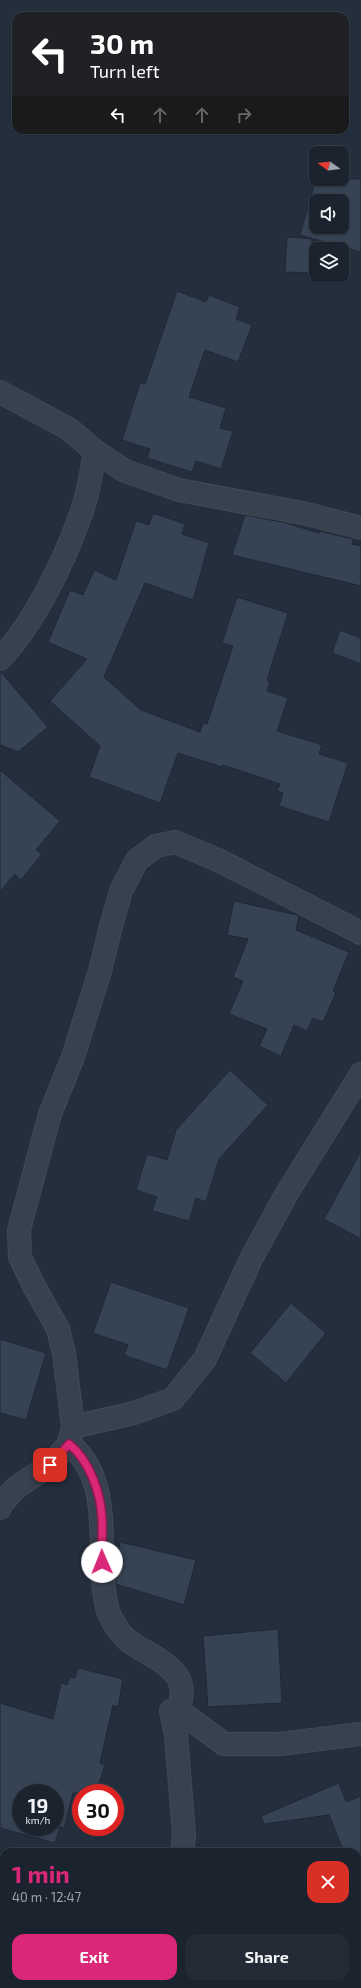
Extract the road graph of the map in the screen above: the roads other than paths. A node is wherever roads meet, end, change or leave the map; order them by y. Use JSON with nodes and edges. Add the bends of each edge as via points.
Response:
{"nodes":[{"id":1,"x":0,"y":392,"type":"edge"},
{"id":2,"x":95,"y":451,"type":"junction"},
{"id":3,"x":361,"y":528,"type":"edge"},
{"id":4,"x":0,"y":659,"type":"edge"},
{"id":5,"x":361,"y":933,"type":"edge"},
{"id":6,"x":361,"y":1074,"type":"edge"},
{"id":7,"x":71,"y":1436,"type":"junction"},
{"id":8,"x":0,"y":1508,"type":"edge"},
{"id":9,"x":178,"y":1710,"type":"junction"},
{"id":10,"x":361,"y":1734,"type":"edge"},
{"id":11,"x":182,"y":1848,"type":"edge"}],
"edges":[{"from":1,"to":2,"type":"street","via":[[69,429]]},
{"from":2,"to":3,"type":"street","via":[[126,471],[179,490],[307,514]]},
{"from":2,"to":4,"type":"street","via":[[80,519],[64,556],[28,624]]},
{"from":5,"to":7,"type":"street","via":[[218,860],[174,842],[156,846],[137,860],[121,891],[94,993],[73,1057],[50,1114],[19,1230],[20,1257],[58,1329],[64,1353]]},
{"from":6,"to":7,"type":"street","via":[[287,1193],[251,1259],[205,1359],[173,1399]]},
{"from":7,"to":8,"type":"street","via":[[50,1465],[17,1487]]},
{"from":7,"to":9,"type":"street","via":[[97,1491],[102,1518],[103,1578],[108,1611],[117,1628],[131,1644],[155,1656],[172,1669],[182,1684],[183,1698]]},
{"from":9,"to":10,"type":"street","via":[[224,1744],[281,1744]]},
{"from":9,"to":11,"type":"street","via":[[171,1711],[176,1735],[184,1835]]}]}
